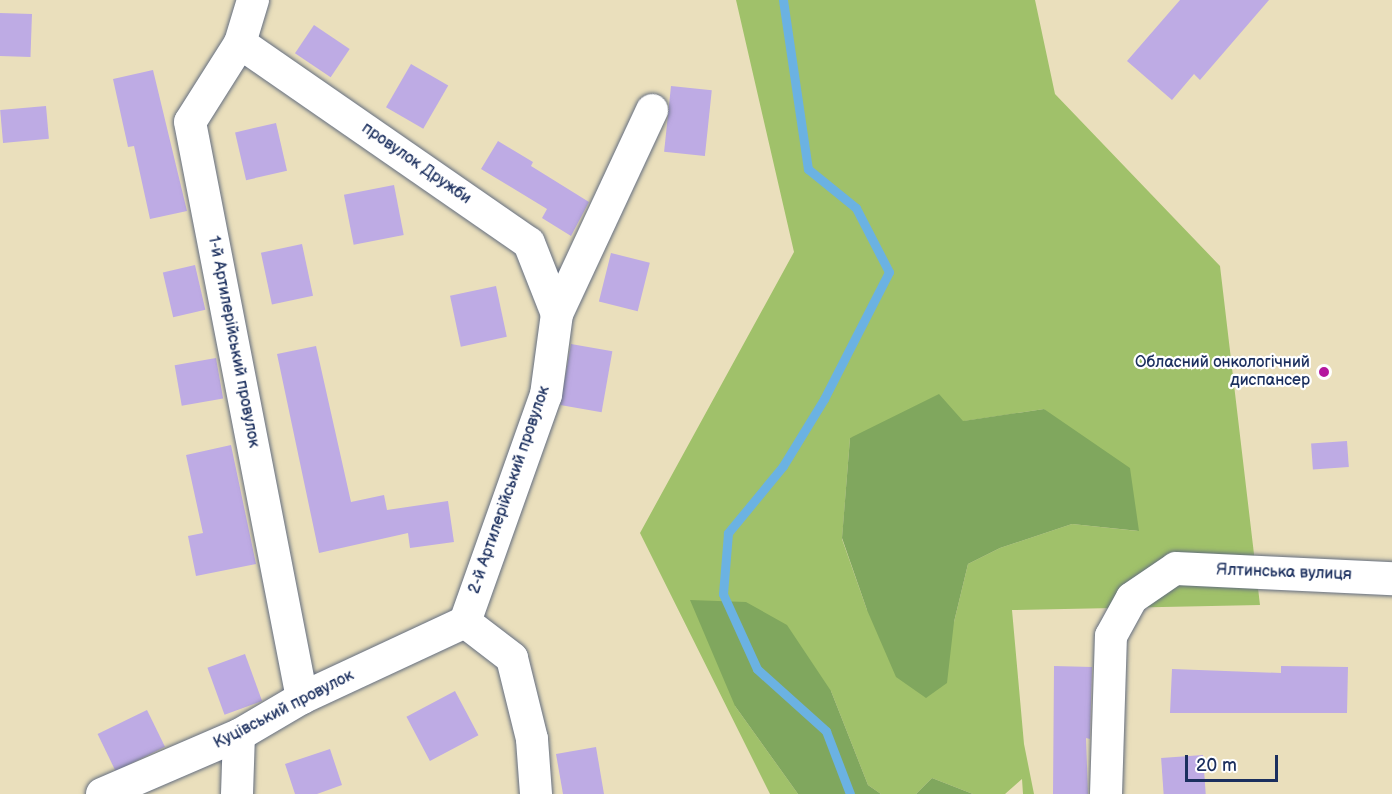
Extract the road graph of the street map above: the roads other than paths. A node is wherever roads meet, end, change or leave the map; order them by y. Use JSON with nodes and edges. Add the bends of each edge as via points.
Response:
{"nodes":[{"id":1,"x":253,"y":0,"type":"edge"},
{"id":2,"x":240,"y":43,"type":"junction"},
{"id":3,"x":652,"y":110,"type":"dead end"},
{"id":4,"x":557,"y":314,"type":"junction"},
{"id":5,"x":1176,"y":568,"type":"joint"},
{"id":6,"x":1392,"y":578,"type":"edge"},
{"id":7,"x":465,"y":622,"type":"junction"},
{"id":8,"x":302,"y":699,"type":"junction"},
{"id":9,"x":239,"y":735,"type":"junction"},
{"id":10,"x":102,"y":794,"type":"edge"},
{"id":11,"x":237,"y":794,"type":"edge"},
{"id":12,"x":536,"y":794,"type":"edge"},
{"id":13,"x":1106,"y":794,"type":"edge"}],
"edges":[{"from":1,"to":2,"type":"street","name":"1-й Артилерійський провулок"},
{"from":2,"to":4,"type":"street","name":"провулок Дружби","via":[[529,243]]},
{"from":2,"to":8,"type":"street","name":"1-й Артилерійський провулок","via":[[190,122]]},
{"from":3,"to":4,"type":"street","name":"2-й Артилерійський провулок"},
{"from":4,"to":7,"type":"street","name":"2-й Артилерійський провулок","via":[[546,395]]},
{"from":5,"to":6,"type":"street","name":"Ялтинська вулиця"},
{"from":5,"to":13,"type":"street","via":[[1132,597],[1111,636]]},
{"from":7,"to":8,"type":"street","name":"Куцівський провулок"},
{"from":7,"to":12,"type":"street","via":[[512,658],[532,739]]},
{"from":8,"to":9,"type":"street","name":"Куцівський провулок"},
{"from":9,"to":10,"type":"street","name":"Куцівський провулок"},
{"from":9,"to":11,"type":"street"}]}
